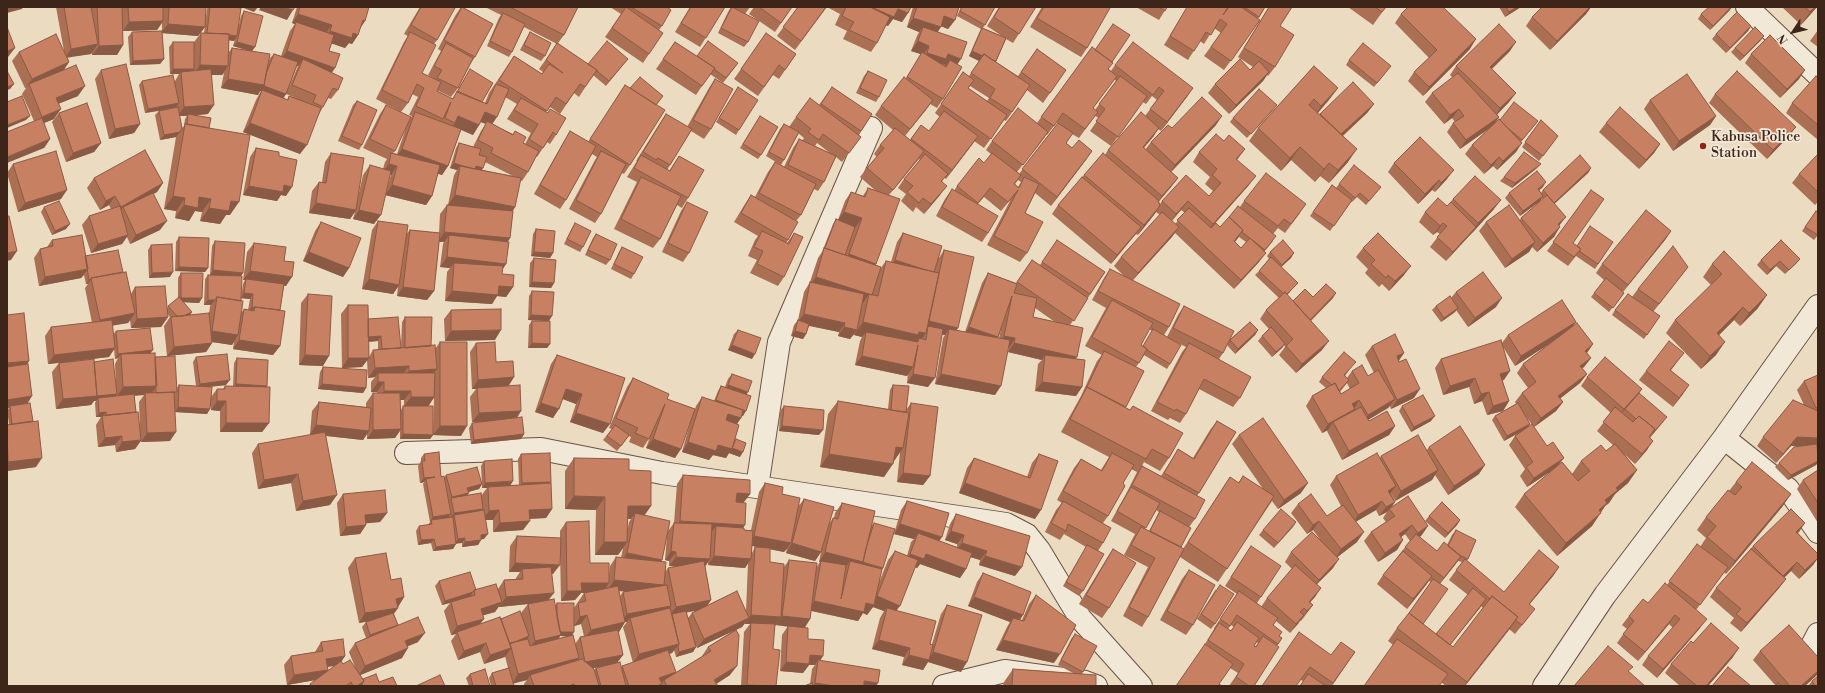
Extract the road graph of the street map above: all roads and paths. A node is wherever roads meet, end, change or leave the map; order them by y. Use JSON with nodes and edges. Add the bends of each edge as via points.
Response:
{"nodes":[{"id":1,"x":1747,"y":7,"type":"edge"},
{"id":2,"x":1818,"y":75,"type":"edge"},
{"id":3,"x":871,"y":128,"type":"edge"},
{"id":4,"x":1818,"y":306,"type":"edge"},
{"id":5,"x":1724,"y":438,"type":"junction"},
{"id":6,"x":406,"y":453,"type":"dead end"},
{"id":7,"x":757,"y":487,"type":"junction"},
{"id":8,"x":1818,"y":532,"type":"edge"},
{"id":9,"x":1818,"y":634,"type":"edge"},
{"id":10,"x":944,"y":686,"type":"edge"},
{"id":11,"x":1096,"y":686,"type":"edge"},
{"id":12,"x":1141,"y":686,"type":"edge"},
{"id":13,"x":1544,"y":686,"type":"edge"},
{"id":14,"x":1791,"y":686,"type":"edge"}],
"edges":[{"from":1,"to":2,"type":"street"},
{"from":3,"to":7,"type":"street","via":[[779,342]]},
{"from":4,"to":5,"type":"street"},
{"from":5,"to":8,"type":"street","via":[[1788,489]]},
{"from":5,"to":13,"type":"street","via":[[1605,595]]},
{"from":6,"to":7,"type":"street","via":[[541,449],[662,473]]},
{"from":7,"to":12,"type":"street","via":[[1006,524],[1020,531],[1027,535],[1039,550],[1080,618]]},
{"from":9,"to":14,"type":"street"},
{"from":10,"to":11,"type":"street","via":[[1005,671],[1085,682]]}]}
